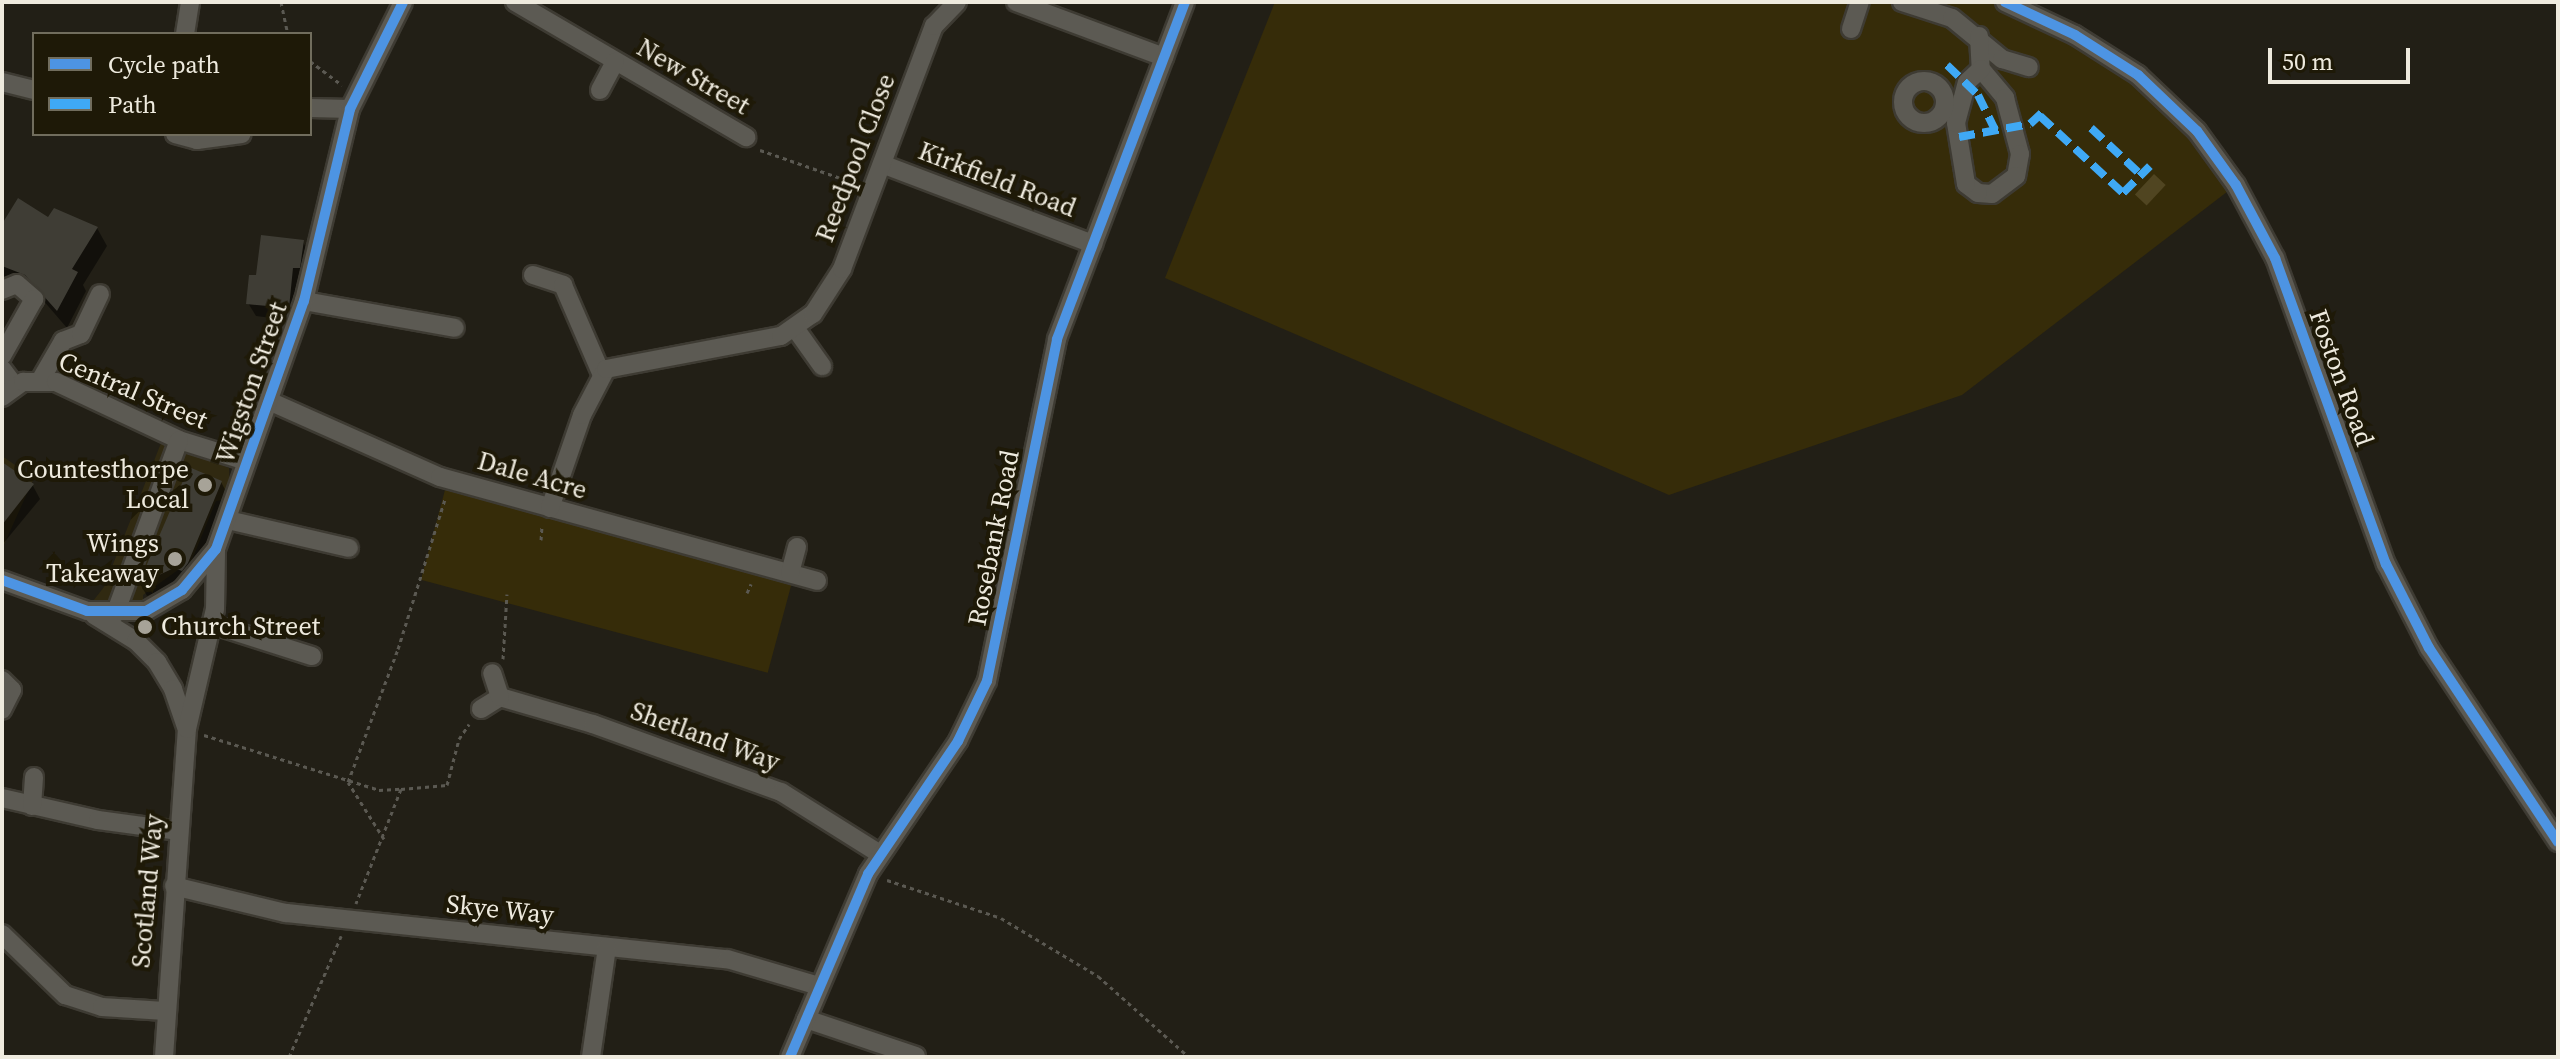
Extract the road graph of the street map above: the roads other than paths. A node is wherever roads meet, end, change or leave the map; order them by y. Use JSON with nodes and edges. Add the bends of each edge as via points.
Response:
{"nodes":[{"id":1,"x":190,"y":2,"type":"edge"},
{"id":2,"x":403,"y":2,"type":"edge"},
{"id":3,"x":515,"y":2,"type":"edge"},
{"id":4,"x":957,"y":2,"type":"edge"},
{"id":5,"x":1016,"y":2,"type":"edge"},
{"id":6,"x":1185,"y":2,"type":"edge"},
{"id":7,"x":1860,"y":2,"type":"edge"},
{"id":8,"x":1902,"y":2,"type":"edge"},
{"id":9,"x":2005,"y":2,"type":"edge"},
{"id":10,"x":1851,"y":29,"type":"dead end"},
{"id":11,"x":185,"y":32,"type":"edge"},
{"id":12,"x":1979,"y":36,"type":"junction"},
{"id":13,"x":1164,"y":57,"type":"junction"},
{"id":14,"x":615,"y":62,"type":"junction"},
{"id":15,"x":2029,"y":67,"type":"dead end"},
{"id":16,"x":1974,"y":76,"type":"junction"},
{"id":17,"x":2,"y":82,"type":"edge"},
{"id":18,"x":1940,"y":89,"type":"dead end"},
{"id":19,"x":32,"y":90,"type":"edge"},
{"id":20,"x":600,"y":90,"type":"dead end"},
{"id":21,"x":352,"y":102,"type":"junction"},
{"id":22,"x":312,"y":108,"type":"edge"},
{"id":23,"x":182,"y":136,"type":"edge"},
{"id":24,"x":227,"y":136,"type":"edge"},
{"id":25,"x":746,"y":137,"type":"road end"},
{"id":26,"x":882,"y":164,"type":"junction"},
{"id":27,"x":1093,"y":244,"type":"junction"},
{"id":28,"x":533,"y":275,"type":"dead end"},
{"id":29,"x":2,"y":290,"type":"edge"},
{"id":30,"x":100,"y":294,"type":"dead end"},
{"id":31,"x":304,"y":301,"type":"junction"},
{"id":32,"x":455,"y":328,"type":"dead end"},
{"id":33,"x":795,"y":328,"type":"junction"},
{"id":34,"x":2,"y":356,"type":"edge"},
{"id":35,"x":822,"y":366,"type":"dead end"},
{"id":36,"x":2,"y":369,"type":"edge"},
{"id":37,"x":601,"y":373,"type":"junction"},
{"id":38,"x":41,"y":379,"type":"junction"},
{"id":39,"x":6,"y":393,"type":"edge"},
{"id":40,"x":269,"y":401,"type":"junction"},
{"id":41,"x":179,"y":440,"type":"junction"},
{"id":42,"x":246,"y":461,"type":"junction"},
{"id":43,"x":550,"y":508,"type":"junction"},
{"id":44,"x":228,"y":520,"type":"junction"},
{"id":45,"x":797,"y":547,"type":"dead end"},
{"id":46,"x":349,"y":548,"type":"dead end"},
{"id":47,"x":216,"y":549,"type":"junction"},
{"id":48,"x":790,"y":573,"type":"junction"},
{"id":49,"x":2,"y":580,"type":"edge"},
{"id":50,"x":817,"y":581,"type":"dead end"},
{"id":51,"x":87,"y":611,"type":"junction"},
{"id":52,"x":115,"y":614,"type":"junction"},
{"id":53,"x":211,"y":624,"type":"junction"},
{"id":54,"x":312,"y":656,"type":"dead end"},
{"id":55,"x":492,"y":673,"type":"road end"},
{"id":56,"x":2,"y":680,"type":"edge"},
{"id":57,"x":500,"y":697,"type":"junction"},
{"id":58,"x":481,"y":709,"type":"road end"},
{"id":59,"x":2,"y":710,"type":"edge"},
{"id":60,"x":187,"y":729,"type":"junction"},
{"id":61,"x":34,"y":777,"type":"dead end"},
{"id":62,"x":2,"y":798,"type":"edge"},
{"id":63,"x":32,"y":806,"type":"junction"},
{"id":64,"x":179,"y":831,"type":"junction"},
{"id":65,"x":2558,"y":842,"type":"edge"},
{"id":66,"x":880,"y":854,"type":"junction"},
{"id":67,"x":174,"y":886,"type":"junction"},
{"id":68,"x":2,"y":934,"type":"edge"},
{"id":69,"x":607,"y":947,"type":"junction"},
{"id":70,"x":819,"y":986,"type":"junction"},
{"id":71,"x":165,"y":1011,"type":"junction"},
{"id":72,"x":806,"y":1019,"type":"junction"},
{"id":73,"x":916,"y":1056,"type":"edge"},
{"id":74,"x":164,"y":1057,"type":"edge"},
{"id":75,"x":591,"y":1057,"type":"edge"},
{"id":76,"x":790,"y":1057,"type":"edge"}],
"edges":[{"from":1,"to":11,"type":"street"},
{"from":2,"to":21,"type":"street","name":"Wigston Street"},
{"from":3,"to":14,"type":"street","name":"New Street"},
{"from":4,"to":26,"type":"street","name":"Reedpool Close","via":[[934,26]]},
{"from":5,"to":13,"type":"street"},
{"from":6,"to":13,"type":"street","name":"Rosebank Road"},
{"from":7,"to":10,"type":"street"},
{"from":8,"to":12,"type":"street","via":[[1952,18]]},
{"from":9,"to":65,"type":"street","name":"Foston Road","via":[[2075,35],[2138,75],[2197,131],[2236,185],[2275,258],[2386,564],[2429,648]]},
{"from":12,"to":15,"type":"street","via":[[2002,59]]},
{"from":12,"to":16,"type":"street"},
{"from":13,"to":27,"type":"street","name":"Rosebank Road"},
{"from":14,"to":20,"type":"street","name":"New Street"},
{"from":14,"to":25,"type":"street","name":"New Street"},
{"from":16,"to":16,"type":"street","via":[[2005,98],[2020,154],[2016,176],[1992,194],[1978,193],[1966,184],[1956,123]]},
{"from":16,"to":18,"type":"street"},
{"from":17,"to":19,"type":"street"},
{"from":21,"to":22,"type":"street"},
{"from":21,"to":31,"type":"street","name":"Wigston Street"},
{"from":23,"to":24,"type":"street"},
{"from":26,"to":27,"type":"street","name":"Kirkfield Road"},
{"from":26,"to":33,"type":"street","name":"Reedpool Close","via":[[829,293]]},
{"from":27,"to":66,"type":"street","name":"Rosebank Road","via":[[1057,339],[987,681],[958,741]]},
{"from":28,"to":37,"type":"street","via":[[563,285]]},
{"from":29,"to":34,"type":"street","via":[[17,284],[34,299]]},
{"from":30,"to":38,"type":"street","via":[[81,334],[63,341]]},
{"from":31,"to":32,"type":"street"},
{"from":31,"to":40,"type":"street","name":"Wigston Street"},
{"from":33,"to":35,"type":"street"},
{"from":33,"to":37,"type":"street","name":"Reedpool Close","via":[[781,336]]},
{"from":36,"to":39,"type":"street"},
{"from":37,"to":43,"type":"street"},
{"from":38,"to":39,"type":"street","name":"Central Street"},
{"from":38,"to":41,"type":"street","name":"Central Street"},
{"from":40,"to":42,"type":"street","name":"Wigston Street"},
{"from":40,"to":43,"type":"street","name":"Dale Acre","via":[[450,480]]},
{"from":41,"to":42,"type":"street","name":"Central Street"},
{"from":41,"to":52,"type":"street"},
{"from":42,"to":44,"type":"street","name":"Wigston Street"},
{"from":43,"to":48,"type":"street","name":"Dale Acre"},
{"from":44,"to":46,"type":"street"},
{"from":44,"to":47,"type":"street","name":"Wigston Street"},
{"from":45,"to":48,"type":"street"},
{"from":47,"to":52,"type":"street","name":"Wigston Street","via":[[196,577],[163,602],[146,611]]},
{"from":47,"to":53,"type":"street","name":"Scotland Way"},
{"from":48,"to":50,"type":"street","name":"Dale Acre"},
{"from":49,"to":51,"type":"street"},
{"from":51,"to":52,"type":"street"},
{"from":51,"to":60,"type":"street","via":[[136,641],[157,662]]},
{"from":53,"to":54,"type":"street"},
{"from":53,"to":60,"type":"street","name":"Scotland Way"},
{"from":55,"to":57,"type":"street"},
{"from":56,"to":59,"type":"street","via":[[12,690]]},
{"from":57,"to":58,"type":"street"},
{"from":57,"to":66,"type":"street","name":"Shetland Way","via":[[593,724],[781,792]]},
{"from":60,"to":64,"type":"street","name":"Scotland Way"},
{"from":61,"to":63,"type":"street"},
{"from":62,"to":63,"type":"street"},
{"from":63,"to":64,"type":"street"},
{"from":64,"to":67,"type":"street","name":"Scotland Way"},
{"from":66,"to":70,"type":"street","name":"Rosebank Road"},
{"from":67,"to":69,"type":"street","name":"Skye Way","via":[[286,913]]},
{"from":67,"to":71,"type":"street","name":"Scotland Way"},
{"from":68,"to":71,"type":"street","via":[[65,995],[102,1007]]},
{"from":69,"to":70,"type":"street","name":"Skye Way","via":[[727,959]]},
{"from":69,"to":75,"type":"street"},
{"from":70,"to":72,"type":"street","name":"Rosebank Road"},
{"from":71,"to":74,"type":"street","name":"Scotland Way"},
{"from":72,"to":73,"type":"street"},
{"from":72,"to":76,"type":"street","name":"Rosebank Road"}]}
